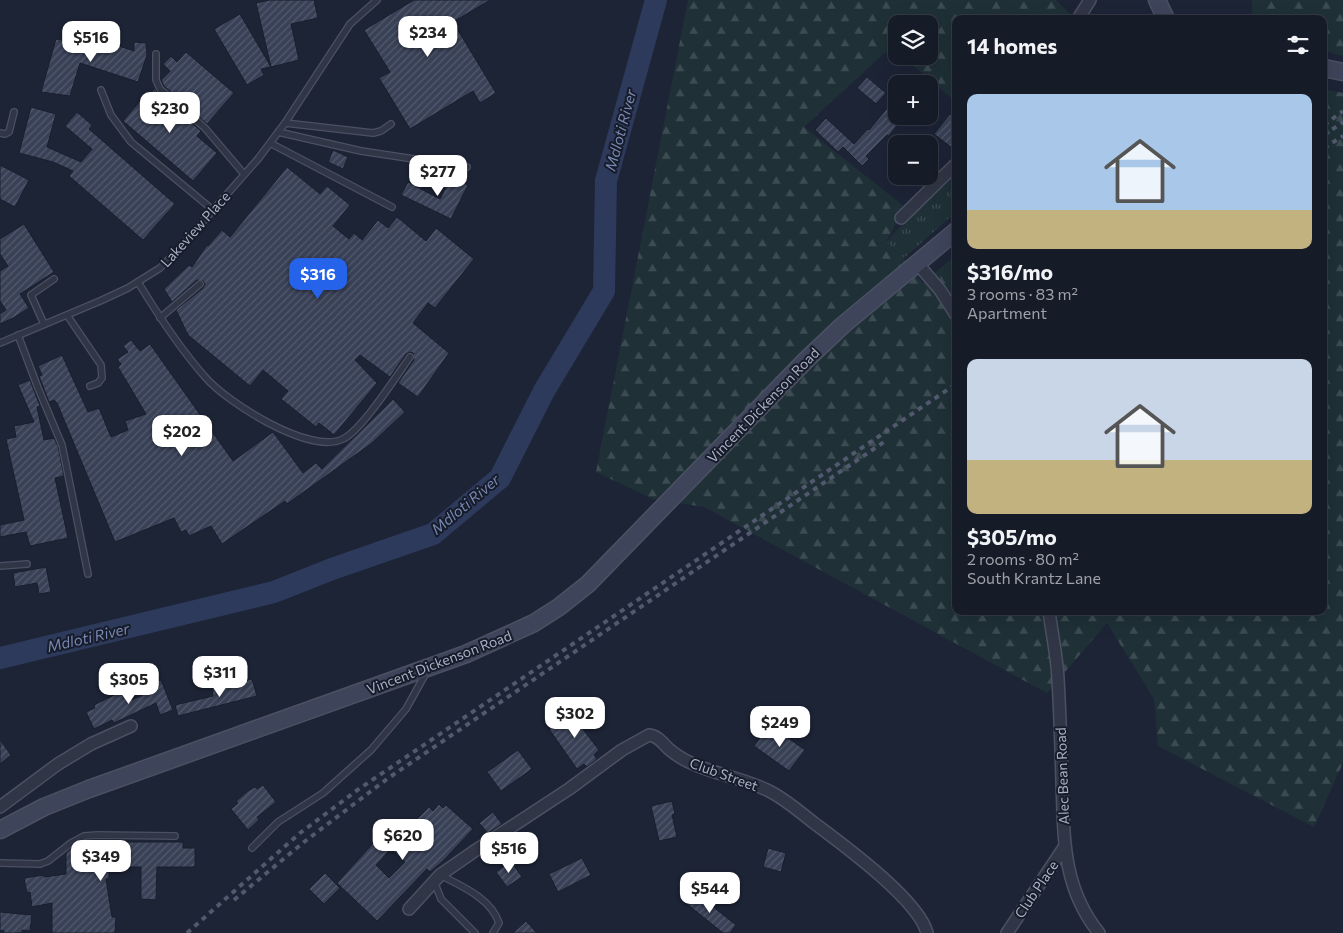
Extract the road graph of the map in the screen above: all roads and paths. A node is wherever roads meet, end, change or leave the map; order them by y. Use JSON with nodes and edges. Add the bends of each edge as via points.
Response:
{"nodes":[{"id":1,"x":377,"y":0,"type":"edge"},
{"id":2,"x":1090,"y":0,"type":"edge"},
{"id":3,"x":1157,"y":0,"type":"edge"},
{"id":4,"x":1081,"y":15,"type":"edge"},
{"id":5,"x":1164,"y":15,"type":"edge"},
{"id":6,"x":156,"y":54,"type":"dead end"},
{"id":7,"x":1327,"y":69,"type":"edge"},
{"id":8,"x":1343,"y":72,"type":"edge"},
{"id":9,"x":101,"y":90,"type":"dead end"},
{"id":10,"x":14,"y":112,"type":"dead end"},
{"id":11,"x":286,"y":123,"type":"junction"},
{"id":12,"x":391,"y":124,"type":"dead end"},
{"id":13,"x":278,"y":132,"type":"junction"},
{"id":14,"x":0,"y":133,"type":"edge"},
{"id":15,"x":270,"y":143,"type":"junction"},
{"id":16,"x":467,"y":167,"type":"dead end"},
{"id":17,"x":952,"y":168,"type":"edge"},
{"id":18,"x":244,"y":174,"type":"junction"},
{"id":19,"x":392,"y":206,"type":"dead end"},
{"id":20,"x":213,"y":210,"type":"junction"},
{"id":21,"x":901,"y":218,"type":"dead end"},
{"id":22,"x":952,"y":233,"type":"edge"},
{"id":23,"x":917,"y":263,"type":"junction"},
{"id":24,"x":54,"y":279,"type":"dead end"},
{"id":25,"x":138,"y":282,"type":"junction"},
{"id":26,"x":200,"y":284,"type":"dead end"},
{"id":27,"x":952,"y":309,"type":"edge"},
{"id":28,"x":67,"y":315,"type":"junction"},
{"id":29,"x":160,"y":318,"type":"junction"},
{"id":30,"x":44,"y":324,"type":"junction"},
{"id":31,"x":18,"y":335,"type":"junction"},
{"id":32,"x":0,"y":342,"type":"edge"},
{"id":33,"x":410,"y":357,"type":"dead end"},
{"id":34,"x":90,"y":386,"type":"dead end"},
{"id":35,"x":27,"y":564,"type":"dead end"},
{"id":36,"x":0,"y":566,"type":"edge"},
{"id":37,"x":88,"y":574,"type":"dead end"},
{"id":38,"x":1050,"y":615,"type":"edge"},
{"id":39,"x":428,"y":668,"type":"junction"},
{"id":40,"x":131,"y":726,"type":"dead end"},
{"id":41,"x":0,"y":807,"type":"edge"},
{"id":42,"x":0,"y":830,"type":"edge"},
{"id":43,"x":175,"y":836,"type":"dead end"},
{"id":44,"x":1065,"y":846,"type":"junction"},
{"id":45,"x":252,"y":848,"type":"dead end"},
{"id":46,"x":0,"y":863,"type":"edge"},
{"id":47,"x":437,"y":878,"type":"junction"},
{"id":48,"x":409,"y":909,"type":"dead end"},
{"id":49,"x":475,"y":933,"type":"edge"},
{"id":50,"x":493,"y":933,"type":"edge"},
{"id":51,"x":927,"y":933,"type":"edge"},
{"id":52,"x":1007,"y":933,"type":"edge"},
{"id":53,"x":1099,"y":933,"type":"edge"}],
"edges":[{"from":1,"to":11,"type":"lane","name":"Lakeview Place","via":[[350,24]]},
{"from":2,"to":4,"type":"street"},
{"from":3,"to":5,"type":"main road"},
{"from":6,"to":18,"type":"lane","via":[[156,80],[160,89],[205,128]]},
{"from":7,"to":8,"type":"main road"},
{"from":9,"to":20,"type":"lane","via":[[111,115],[131,142]]},
{"from":10,"to":14,"type":"lane","via":[[9,132]]},
{"from":11,"to":12,"type":"lane","via":[[373,133]]},
{"from":11,"to":13,"type":"lane","name":"Lakeview Place"},
{"from":13,"to":15,"type":"lane","name":"Lakeview Place"},
{"from":13,"to":16,"type":"lane","via":[[361,151]]},
{"from":15,"to":18,"type":"lane","name":"Lakeview Place"},
{"from":15,"to":19,"type":"lane"},
{"from":17,"to":21,"type":"street"},
{"from":18,"to":20,"type":"lane","name":"Lakeview Place"},
{"from":20,"to":25,"type":"lane","name":"Lakeview Place","via":[[166,262]]},
{"from":22,"to":23,"type":"main road","name":"Vincent Dickenson Road"},
{"from":23,"to":27,"type":"street"},
{"from":23,"to":39,"type":"main road","name":"Vincent Dickenson Road","via":[[806,360],[588,584],[534,623],[501,640]]},
{"from":24,"to":30,"type":"lane","via":[[31,295]]},
{"from":25,"to":28,"type":"lane","name":"Lakeview Place"},
{"from":25,"to":29,"type":"lane"},
{"from":26,"to":29,"type":"lane"},
{"from":28,"to":30,"type":"lane","name":"Lakeview Place"},
{"from":28,"to":34,"type":"lane","via":[[101,365],[102,378]]},
{"from":29,"to":33,"type":"lane","via":[[207,380],[241,407],[291,434],[318,442],[333,442],[350,434],[365,419]]},
{"from":30,"to":31,"type":"lane","name":"Lakeview Place"},
{"from":31,"to":32,"type":"lane","name":"Lakeview Place"},
{"from":31,"to":37,"type":"lane","via":[[62,445]]},
{"from":35,"to":36,"type":"lane"},
{"from":38,"to":44,"type":"street","name":"Alec Bean Road","via":[[1058,676]]},
{"from":39,"to":42,"type":"main road","name":"Vincent Dickenson Road","via":[[88,789]]},
{"from":39,"to":45,"type":"lane","via":[[406,709],[371,750],[323,793],[278,822]]},
{"from":40,"to":41,"type":"street","via":[[91,744],[58,764]]},
{"from":43,"to":46,"type":"lane","via":[[84,836],[40,864]]},
{"from":44,"to":52,"type":"street","name":"Club Place"},
{"from":44,"to":53,"type":"street","name":"Alec Bean Road","via":[[1079,904]]},
{"from":47,"to":48,"type":"street","name":"Club Street"},
{"from":47,"to":49,"type":"lane","via":[[441,899]]},
{"from":47,"to":50,"type":"lane","via":[[470,891],[484,903],[499,923]]},
{"from":47,"to":51,"type":"street","name":"Club Street","via":[[648,735],[660,740],[688,762],[762,788],[783,799],[900,894],[919,917]]}]}
